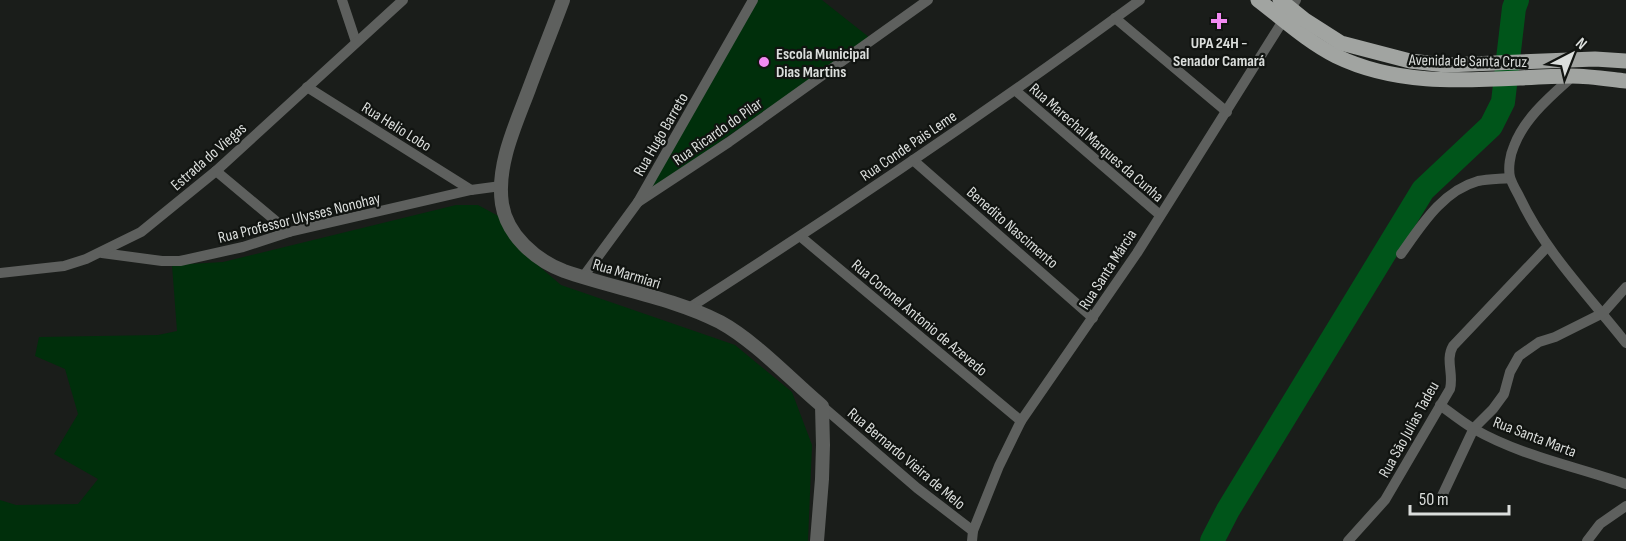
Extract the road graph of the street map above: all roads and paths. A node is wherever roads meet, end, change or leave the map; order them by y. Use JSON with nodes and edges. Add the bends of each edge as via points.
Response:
{"nodes":[{"id":1,"x":342,"y":0,"type":"edge"},
{"id":2,"x":403,"y":0,"type":"edge"},
{"id":3,"x":563,"y":0,"type":"edge"},
{"id":4,"x":753,"y":0,"type":"edge"},
{"id":5,"x":928,"y":0,"type":"edge"},
{"id":6,"x":1140,"y":0,"type":"edge"},
{"id":7,"x":1258,"y":0,"type":"edge"},
{"id":8,"x":1287,"y":7,"type":"edge"},
{"id":9,"x":1115,"y":18,"type":"junction"},
{"id":10,"x":356,"y":42,"type":"junction"},
{"id":11,"x":1626,"y":61,"type":"edge"},
{"id":12,"x":1573,"y":76,"type":"junction"},
{"id":13,"x":1626,"y":81,"type":"edge"},
{"id":14,"x":307,"y":87,"type":"junction"},
{"id":15,"x":1016,"y":91,"type":"junction"},
{"id":16,"x":1227,"y":112,"type":"junction"},
{"id":17,"x":913,"y":160,"type":"junction"},
{"id":18,"x":216,"y":171,"type":"junction"},
{"id":19,"x":1510,"y":178,"type":"junction"},
{"id":20,"x":501,"y":186,"type":"junction"},
{"id":21,"x":471,"y":190,"type":"junction"},
{"id":22,"x":638,"y":202,"type":"junction"},
{"id":23,"x":1160,"y":215,"type":"junction"},
{"id":24,"x":289,"y":232,"type":"junction"},
{"id":25,"x":801,"y":237,"type":"junction"},
{"id":26,"x":1547,"y":247,"type":"junction"},
{"id":27,"x":102,"y":253,"type":"junction"},
{"id":28,"x":1401,"y":254,"type":"dead end"},
{"id":29,"x":0,"y":273,"type":"edge"},
{"id":30,"x":583,"y":277,"type":"junction"},
{"id":31,"x":1626,"y":287,"type":"edge"},
{"id":32,"x":689,"y":308,"type":"junction"},
{"id":33,"x":1603,"y":313,"type":"junction"},
{"id":34,"x":1093,"y":318,"type":"junction"},
{"id":35,"x":1626,"y":343,"type":"edge"},
{"id":36,"x":1440,"y":405,"type":"junction"},
{"id":37,"x":822,"y":406,"type":"junction"},
{"id":38,"x":1020,"y":421,"type":"junction"},
{"id":39,"x":1474,"y":428,"type":"junction"},
{"id":40,"x":1626,"y":484,"type":"edge"},
{"id":41,"x":1442,"y":496,"type":"dead end"},
{"id":42,"x":1626,"y":506,"type":"edge"},
{"id":43,"x":973,"y":536,"type":"edge"},
{"id":44,"x":816,"y":541,"type":"edge"},
{"id":45,"x":1348,"y":541,"type":"edge"},
{"id":46,"x":1587,"y":541,"type":"edge"}],
"edges":[{"from":1,"to":10,"type":"street"},
{"from":2,"to":10,"type":"street","name":"Estrada do Viegas"},
{"from":3,"to":20,"type":"street","name":"Rua Marmiari","via":[[506,155]]},
{"from":4,"to":22,"type":"street","name":"Rua Hugo Barreto"},
{"from":5,"to":22,"type":"street","name":"Rua Ricardo do Pilar"},
{"from":6,"to":9,"type":"street","name":"Rua Conde Pais Leme"},
{"from":7,"to":8,"type":"main road","name":"Avenida de Santa Cruz"},
{"from":8,"to":11,"type":"main road","name":"Avenida de Santa Cruz","via":[[1341,43],[1433,65]]},
{"from":8,"to":12,"type":"main road","name":"Avenida de Santa Cruz","via":[[1320,47],[1403,78]]},
{"from":8,"to":16,"type":"street","name":"Rua Santa Márcia"},
{"from":9,"to":15,"type":"street","name":"Rua Conde Pais Leme"},
{"from":9,"to":16,"type":"street"},
{"from":10,"to":14,"type":"street","name":"Estrada do Viegas"},
{"from":12,"to":13,"type":"main road","name":"Avenida de Santa Cruz"},
{"from":12,"to":19,"type":"street","via":[[1526,124],[1514,145]]},
{"from":14,"to":18,"type":"street","name":"Estrada do Viegas"},
{"from":14,"to":21,"type":"street","name":"Rua Helio Lobo"},
{"from":15,"to":17,"type":"street","name":"Rua Conde Pais Leme"},
{"from":15,"to":23,"type":"street","name":"Rua Marechal Marques da Cunha"},
{"from":16,"to":23,"type":"street","name":"Rua Santa Márcia"},
{"from":17,"to":25,"type":"street","name":"Rua Conde Pais Leme"},
{"from":17,"to":34,"type":"street","name":"Benedito Nascimento"},
{"from":18,"to":24,"type":"street"},
{"from":18,"to":27,"type":"street","name":"Estrada do Viegas","via":[[141,232]]},
{"from":19,"to":26,"type":"street"},
{"from":19,"to":28,"type":"street","via":[[1478,181],[1452,194],[1429,216]]},
{"from":20,"to":21,"type":"street","name":"Rua Professor Ulysses Nonohay"},
{"from":20,"to":30,"type":"street","name":"Rua Marmiari","via":[[507,218],[524,246],[547,263]]},
{"from":21,"to":24,"type":"street","name":"Rua Professor Ulysses Nonohay"},
{"from":22,"to":30,"type":"street","name":"Rua Hugo Barreto"},
{"from":23,"to":34,"type":"street","name":"Rua Santa Márcia"},
{"from":24,"to":27,"type":"street","name":"Rua Professor Ulysses Nonohay","via":[[180,261]]},
{"from":25,"to":32,"type":"street","name":"Rua Conde Pais Leme"},
{"from":25,"to":38,"type":"street","name":"Rua Coronel Antonio de Azevedo"},
{"from":26,"to":33,"type":"street"},
{"from":26,"to":36,"type":"street","name":"Rua São Julias Tadeu","via":[[1453,346],[1449,356],[1450,389]]},
{"from":27,"to":29,"type":"street","name":"Estrada do Viegas","via":[[64,266]]},
{"from":30,"to":32,"type":"street","name":"Rua Marmiari"},
{"from":31,"to":33,"type":"street"},
{"from":32,"to":37,"type":"street","name":"Rua Marmiari","via":[[738,334]]},
{"from":33,"to":35,"type":"street"},
{"from":33,"to":39,"type":"street","via":[[1539,342],[1519,356],[1504,394]]},
{"from":34,"to":38,"type":"street","name":"Rua Santa Márcia"},
{"from":36,"to":39,"type":"street","name":"Rua Santa Marta"},
{"from":36,"to":45,"type":"street","name":"Rua São Julias Tadeu","via":[[1385,500]]},
{"from":37,"to":43,"type":"street","name":"Rua Bernardo Vieira de Melo"},
{"from":37,"to":44,"type":"street","via":[[824,445]]},
{"from":38,"to":43,"type":"street","name":"Rua Santa Márcia"},
{"from":39,"to":40,"type":"street","name":"Rua Santa Marta","via":[[1534,455]]},
{"from":39,"to":41,"type":"street"},
{"from":42,"to":46,"type":"street","via":[[1600,524]]}]}
